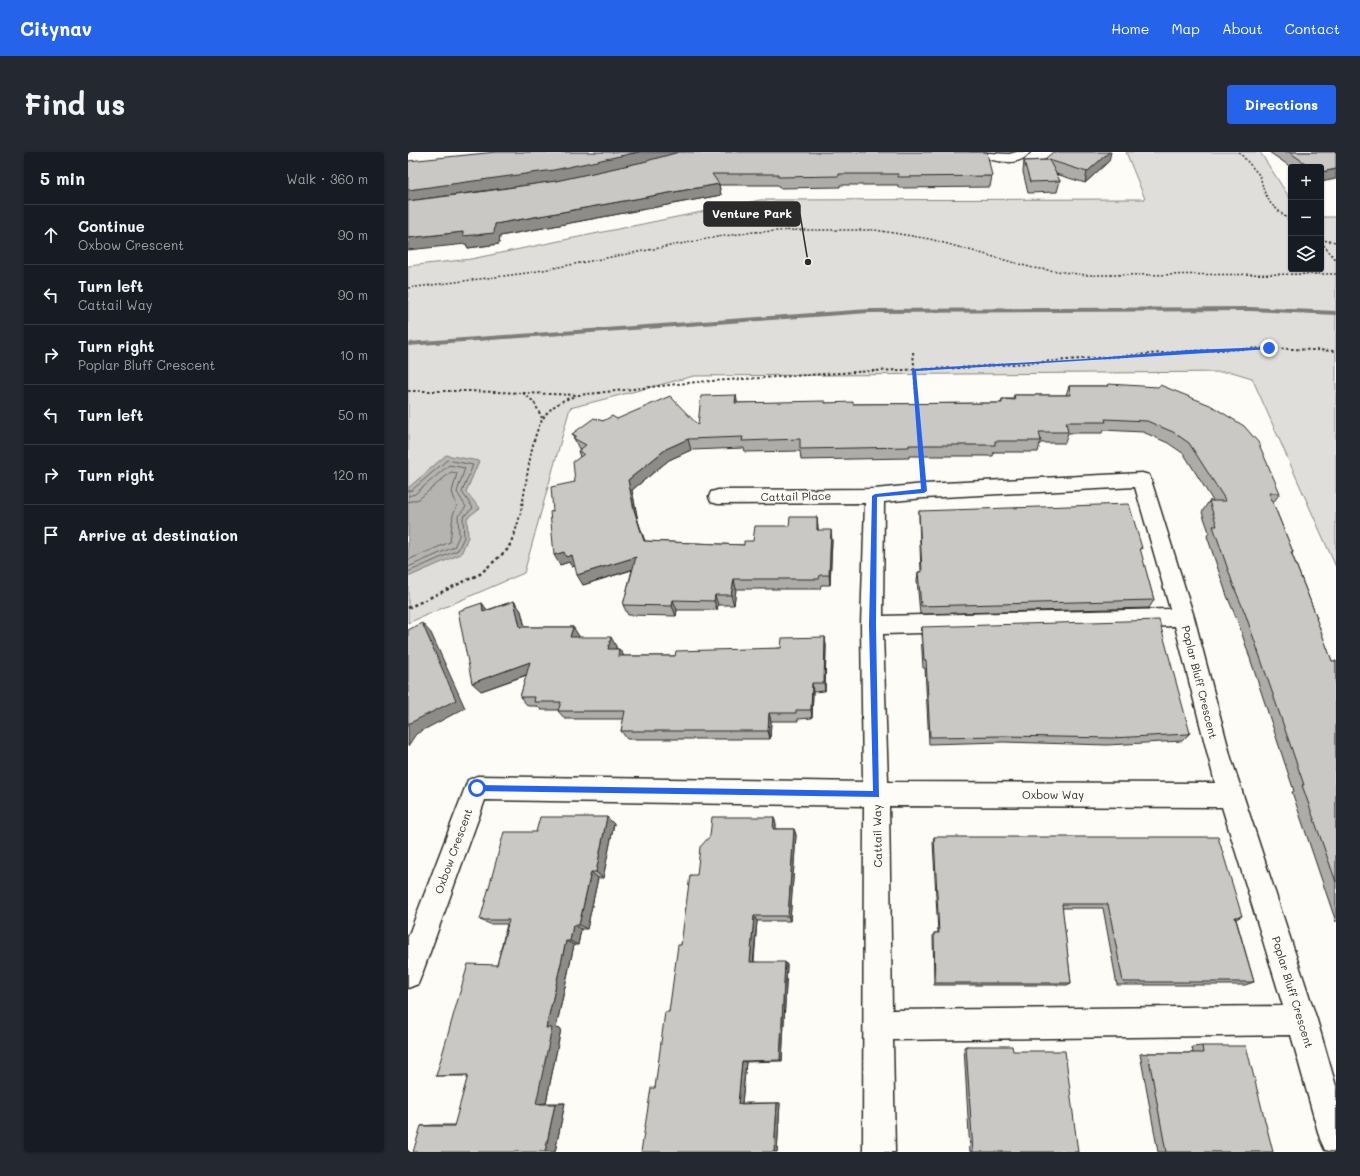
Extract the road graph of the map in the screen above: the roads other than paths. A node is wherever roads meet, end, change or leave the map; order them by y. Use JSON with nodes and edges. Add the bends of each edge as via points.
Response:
{"nodes":[{"id":1,"x":977,"y":152,"type":"edge"},
{"id":2,"x":1024,"y":152,"type":"edge"},
{"id":3,"x":875,"y":496,"type":"junction"},
{"id":4,"x":718,"y":497,"type":"dead end"},
{"id":5,"x":1184,"y":617,"type":"junction"},
{"id":6,"x":872,"y":625,"type":"junction"},
{"id":7,"x":876,"y":794,"type":"junction"},
{"id":8,"x":1230,"y":795,"type":"junction"},
{"id":9,"x":408,"y":974,"type":"edge"},
{"id":10,"x":1302,"y":1020,"type":"junction"},
{"id":11,"x":879,"y":1025,"type":"junction"},
{"id":12,"x":1336,"y":1140,"type":"edge"},
{"id":13,"x":879,"y":1152,"type":"edge"}],
"edges":[{"from":1,"to":2,"type":"street","via":[[1007,158],[1018,157]]},
{"from":3,"to":4,"type":"street","name":"Cattail Place"},
{"from":3,"to":5,"type":"street","name":"Poplar Bluff Crescent","via":[[924,491],[1142,480]]},
{"from":3,"to":6,"type":"street","name":"Cattail Way"},
{"from":5,"to":6,"type":"street"},
{"from":5,"to":8,"type":"street","name":"Poplar Bluff Crescent"},
{"from":6,"to":7,"type":"street","name":"Cattail Way"},
{"from":7,"to":8,"type":"street","name":"Oxbow Way"},
{"from":7,"to":9,"type":"street","name":"Oxbow Crescent","via":[[477,788]]},
{"from":7,"to":11,"type":"street","name":"Cattail Way"},
{"from":8,"to":10,"type":"street","name":"Poplar Bluff Crescent"},
{"from":10,"to":11,"type":"street"},
{"from":10,"to":12,"type":"street","name":"Poplar Bluff Crescent"},
{"from":11,"to":13,"type":"street","name":"Cattail Way"}]}
